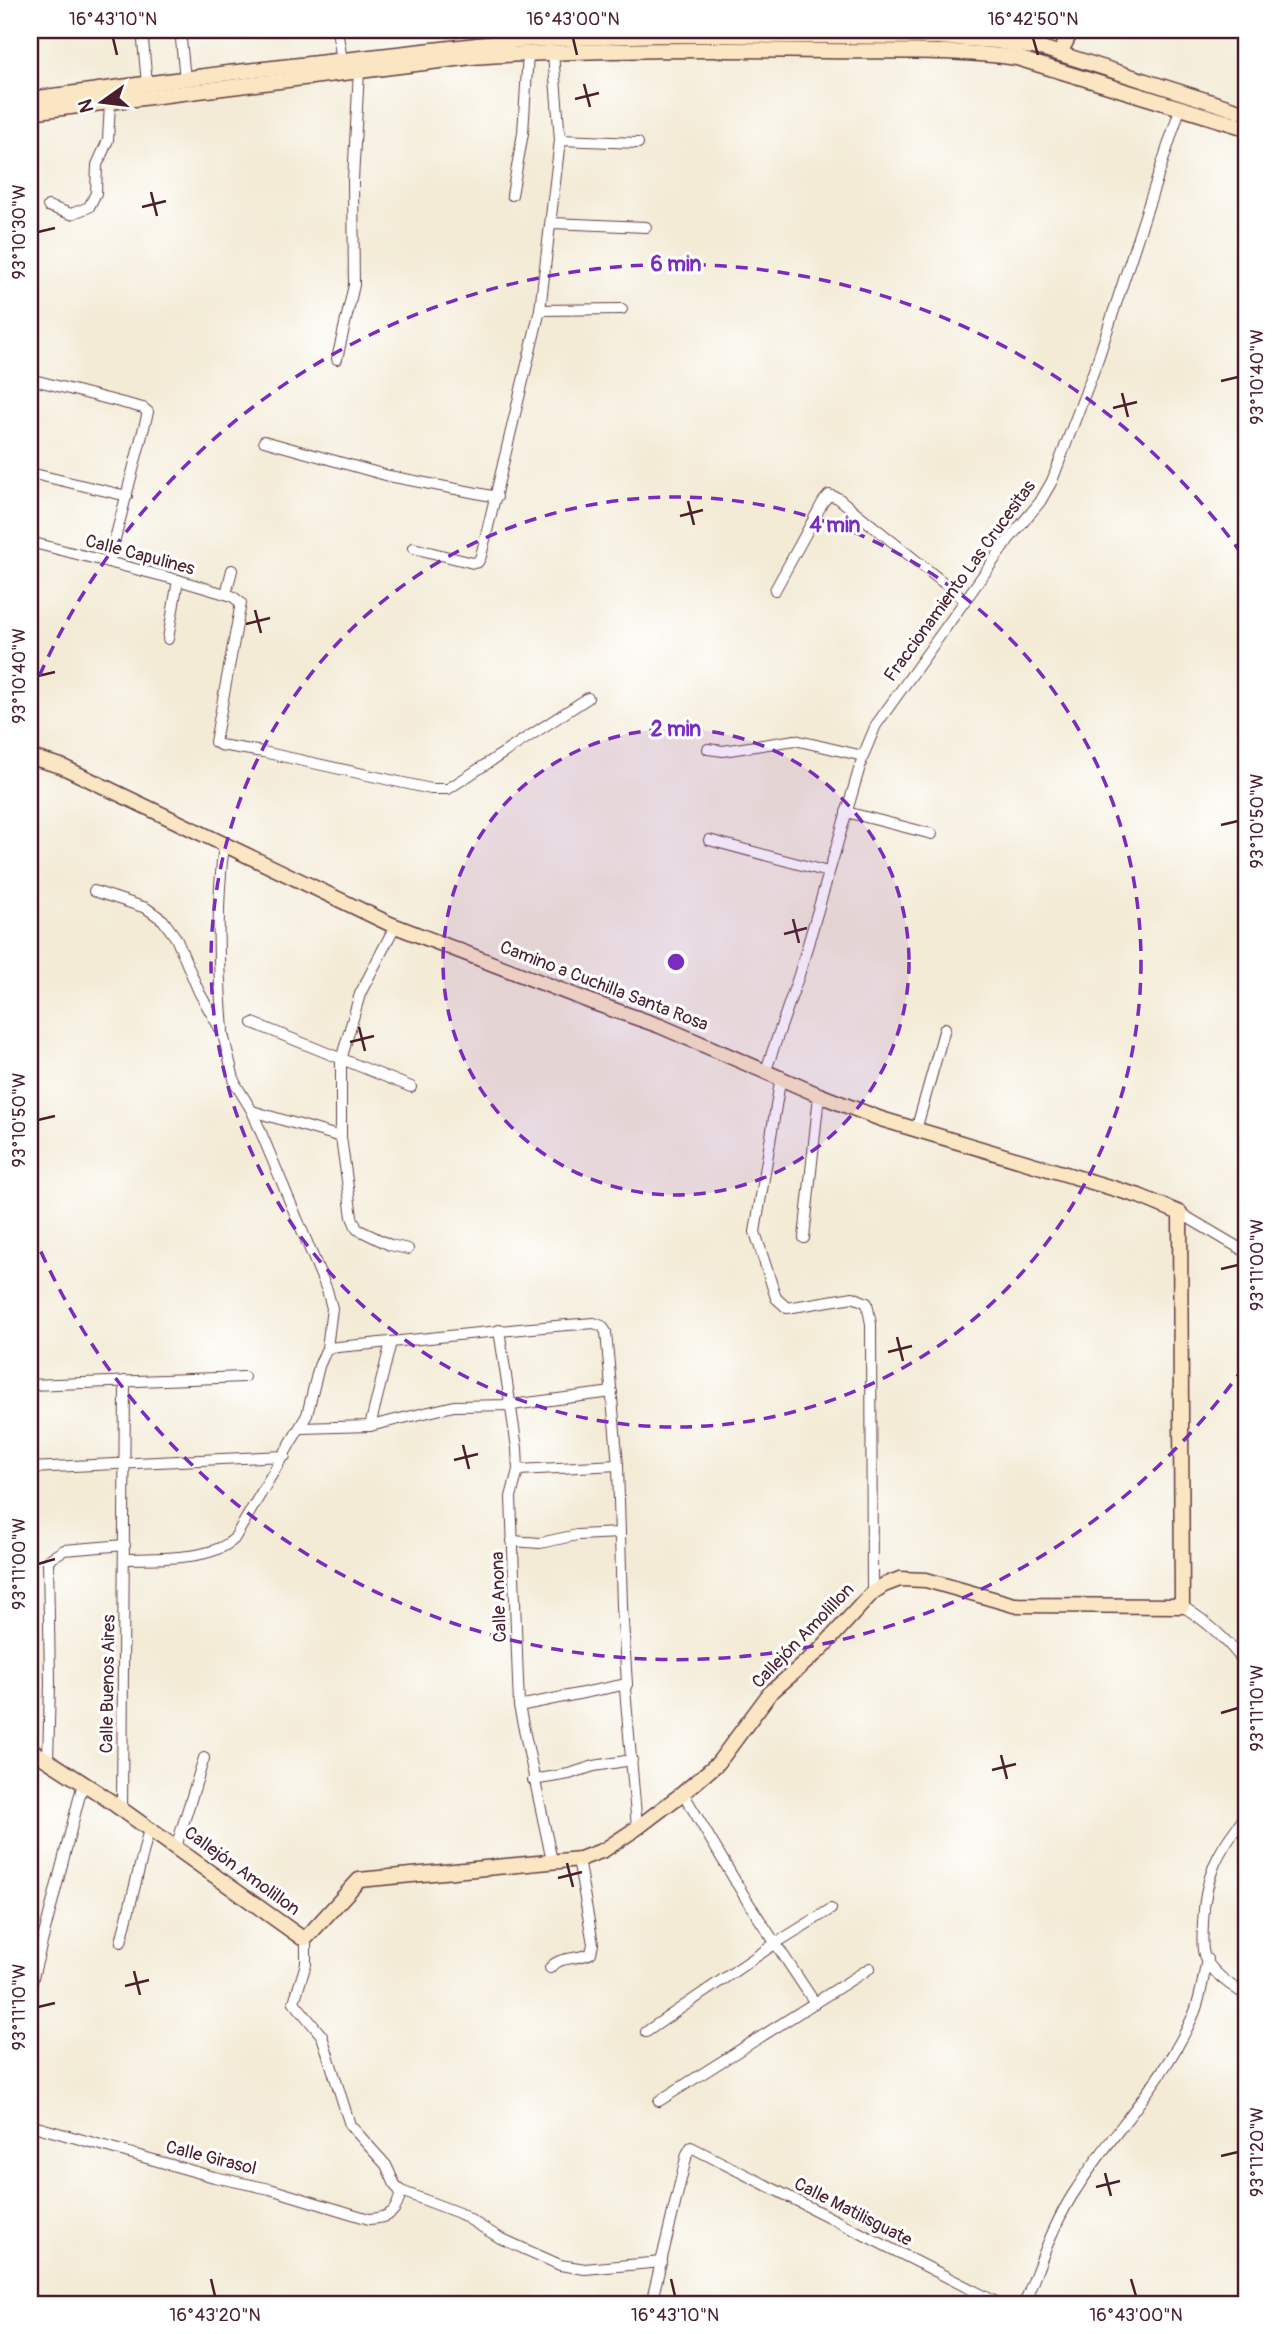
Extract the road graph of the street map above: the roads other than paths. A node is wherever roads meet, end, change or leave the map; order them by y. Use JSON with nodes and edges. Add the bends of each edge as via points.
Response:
{"nodes":[{"id":1,"x":142,"y":30,"type":"edge"},
{"id":2,"x":180,"y":30,"type":"edge"},
{"id":3,"x":337,"y":30,"type":"edge"},
{"id":4,"x":1036,"y":30,"type":"edge"},
{"id":5,"x":1072,"y":30,"type":"edge"},
{"id":6,"x":938,"y":33,"type":"edge"},
{"id":7,"x":571,"y":34,"type":"edge"},
{"id":8,"x":519,"y":35,"type":"edge"},
{"id":9,"x":661,"y":42,"type":"junction"},
{"id":10,"x":708,"y":42,"type":"junction"},
{"id":11,"x":1027,"y":46,"type":"junction"},
{"id":12,"x":553,"y":53,"type":"junction"},
{"id":13,"x":1060,"y":53,"type":"junction"},
{"id":14,"x":528,"y":54,"type":"junction"},
{"id":15,"x":342,"y":60,"type":"junction"},
{"id":16,"x":359,"y":71,"type":"junction"},
{"id":17,"x":185,"y":79,"type":"junction"},
{"id":18,"x":1148,"y":81,"type":"junction"},
{"id":19,"x":147,"y":83,"type":"junction"},
{"id":20,"x":1142,"y":97,"type":"junction"},
{"id":21,"x":30,"y":99,"type":"edge"},
{"id":22,"x":110,"y":103,"type":"junction"},
{"id":23,"x":1180,"y":109,"type":"junction"},
{"id":24,"x":30,"y":112,"type":"edge"},
{"id":25,"x":1246,"y":113,"type":"edge"},
{"id":26,"x":1246,"y":128,"type":"edge"},
{"id":27,"x":560,"y":140,"type":"junction"},
{"id":28,"x":638,"y":143,"type":"dead end"},
{"id":29,"x":512,"y":195,"type":"dead end"},
{"id":30,"x":48,"y":206,"type":"dead end"},
{"id":31,"x":552,"y":223,"type":"junction"},
{"id":32,"x":646,"y":227,"type":"dead end"},
{"id":33,"x":622,"y":309,"type":"dead end"},
{"id":34,"x":540,"y":310,"type":"junction"},
{"id":35,"x":337,"y":359,"type":"dead end"},
{"id":36,"x":30,"y":379,"type":"edge"},
{"id":37,"x":264,"y":441,"type":"dead end"},
{"id":38,"x":30,"y":473,"type":"edge"},
{"id":39,"x":127,"y":495,"type":"junction"},
{"id":40,"x":497,"y":497,"type":"junction"},
{"id":41,"x":31,"y":546,"type":"edge"},
{"id":42,"x":413,"y":548,"type":"dead end"},
{"id":43,"x":109,"y":562,"type":"junction"},
{"id":44,"x":232,"y":570,"type":"dead end"},
{"id":45,"x":178,"y":580,"type":"junction"},
{"id":46,"x":775,"y":590,"type":"dead end"},
{"id":47,"x":226,"y":594,"type":"junction"},
{"id":48,"x":965,"y":600,"type":"junction"},
{"id":49,"x":168,"y":639,"type":"dead end"},
{"id":50,"x":588,"y":698,"type":"dead end"},
{"id":51,"x":708,"y":749,"type":"dead end"},
{"id":52,"x":863,"y":756,"type":"junction"},
{"id":53,"x":30,"y":757,"type":"edge"},
{"id":54,"x":846,"y":812,"type":"junction"},
{"id":55,"x":932,"y":834,"type":"dead end"},
{"id":56,"x":709,"y":840,"type":"dead end"},
{"id":57,"x":223,"y":844,"type":"junction"},
{"id":58,"x":828,"y":872,"type":"junction"},
{"id":59,"x":94,"y":891,"type":"dead end"},
{"id":60,"x":395,"y":926,"type":"junction"},
{"id":61,"x":253,"y":1023,"type":"dead end"},
{"id":62,"x":945,"y":1028,"type":"dead end"},
{"id":63,"x":223,"y":1034,"type":"junction"},
{"id":64,"x":341,"y":1060,"type":"junction"},
{"id":65,"x":766,"y":1070,"type":"junction"},
{"id":66,"x":781,"y":1076,"type":"junction"},
{"id":67,"x":411,"y":1087,"type":"dead end"},
{"id":68,"x":819,"y":1095,"type":"junction"},
{"id":69,"x":252,"y":1111,"type":"junction"},
{"id":70,"x":916,"y":1130,"type":"junction"},
{"id":71,"x":341,"y":1137,"type":"junction"},
{"id":72,"x":1180,"y":1213,"type":"junction"},
{"id":73,"x":804,"y":1238,"type":"dead end"},
{"id":74,"x":408,"y":1249,"type":"dead end"},
{"id":75,"x":1246,"y":1252,"type":"edge"},
{"id":76,"x":499,"y":1330,"type":"junction"},
{"id":77,"x":391,"y":1342,"type":"junction"},
{"id":78,"x":327,"y":1348,"type":"junction"},
{"id":79,"x":244,"y":1377,"type":"dead end"},
{"id":80,"x":125,"y":1381,"type":"junction"},
{"id":81,"x":30,"y":1385,"type":"edge"},
{"id":82,"x":612,"y":1392,"type":"junction"},
{"id":83,"x":512,"y":1405,"type":"junction"},
{"id":84,"x":370,"y":1426,"type":"junction"},
{"id":85,"x":301,"y":1428,"type":"junction"},
{"id":86,"x":285,"y":1456,"type":"junction"},
{"id":87,"x":126,"y":1464,"type":"junction"},
{"id":88,"x":618,"y":1465,"type":"junction"},
{"id":89,"x":30,"y":1468,"type":"edge"},
{"id":90,"x":518,"y":1470,"type":"junction"},
{"id":91,"x":620,"y":1533,"type":"junction"},
{"id":92,"x":512,"y":1541,"type":"junction"},
{"id":93,"x":125,"y":1545,"type":"junction"},
{"id":94,"x":125,"y":1559,"type":"junction"},
{"id":95,"x":872,"y":1593,"type":"junction"},
{"id":96,"x":1182,"y":1606,"type":"junction"},
{"id":97,"x":1246,"y":1665,"type":"edge"},
{"id":98,"x":627,"y":1684,"type":"junction"},
{"id":99,"x":519,"y":1706,"type":"junction"},
{"id":100,"x":30,"y":1749,"type":"edge"},
{"id":101,"x":204,"y":1758,"type":"dead end"},
{"id":102,"x":632,"y":1760,"type":"junction"},
{"id":103,"x":48,"y":1761,"type":"junction"},
{"id":104,"x":533,"y":1780,"type":"junction"},
{"id":105,"x":83,"y":1783,"type":"junction"},
{"id":106,"x":683,"y":1793,"type":"junction"},
{"id":107,"x":122,"y":1810,"type":"junction"},
{"id":108,"x":1246,"y":1815,"type":"edge"},
{"id":109,"x":637,"y":1827,"type":"junction"},
{"id":110,"x":149,"y":1829,"type":"junction"},
{"id":111,"x":176,"y":1847,"type":"junction"},
{"id":112,"x":578,"y":1859,"type":"junction"},
{"id":113,"x":552,"y":1861,"type":"junction"},
{"id":114,"x":831,"y":1909,"type":"dead end"},
{"id":115,"x":306,"y":1938,"type":"junction"},
{"id":116,"x":121,"y":1942,"type":"dead end"},
{"id":117,"x":776,"y":1943,"type":"junction"},
{"id":118,"x":1207,"y":1959,"type":"junction"},
{"id":119,"x":550,"y":1968,"type":"dead end"},
{"id":120,"x":870,"y":1968,"type":"dead end"},
{"id":121,"x":30,"y":1989,"type":"edge"},
{"id":122,"x":1246,"y":1995,"type":"edge"},
{"id":123,"x":815,"y":2003,"type":"junction"},
{"id":124,"x":646,"y":2032,"type":"dead end"},
{"id":125,"x":659,"y":2101,"type":"dead end"},
{"id":126,"x":30,"y":2125,"type":"edge"},
{"id":127,"x":401,"y":2191,"type":"junction"},
{"id":128,"x":662,"y":2262,"type":"junction"},
{"id":129,"x":651,"y":2304,"type":"edge"},
{"id":130,"x":1000,"y":2304,"type":"edge"},
{"id":131,"x":1024,"y":2304,"type":"edge"}],
"edges":[{"from":1,"to":19,"type":"street"},
{"from":2,"to":17,"type":"street"},
{"from":3,"to":15,"type":"street"},
{"from":4,"to":11,"type":"street"},
{"from":5,"to":13,"type":"street"},
{"from":6,"to":10,"type":"street"},
{"from":6,"to":11,"type":"street"},
{"from":7,"to":8,"type":"street"},
{"from":7,"to":9,"type":"street"},
{"from":8,"to":15,"type":"street"},
{"from":9,"to":10,"type":"street"},
{"from":9,"to":12,"type":"street"},
{"from":10,"to":20,"type":"street","via":[[990,54],[1040,64]]},
{"from":11,"to":13,"type":"street"},
{"from":12,"to":14,"type":"street"},
{"from":12,"to":27,"type":"street"},
{"from":13,"to":18,"type":"street"},
{"from":14,"to":16,"type":"street"},
{"from":14,"to":29,"type":"street","via":[[523,133]]},
{"from":15,"to":17,"type":"street"},
{"from":16,"to":22,"type":"street"},
{"from":16,"to":35,"type":"street","via":[[354,285]]},
{"from":17,"to":19,"type":"street"},
{"from":18,"to":20,"type":"street"},
{"from":18,"to":25,"type":"street"},
{"from":19,"to":21,"type":"street"},
{"from":20,"to":23,"type":"street"},
{"from":22,"to":24,"type":"street"},
{"from":22,"to":30,"type":"street","via":[[108,140],[97,165],[96,193],[89,207],[71,214]]},
{"from":23,"to":26,"type":"street"},
{"from":23,"to":48,"type":"street","name":"Fraccionamiento Las Crucesitas","via":[[1097,362],[1052,481]]},
{"from":27,"to":28,"type":"street"},
{"from":27,"to":31,"type":"street"},
{"from":31,"to":32,"type":"street"},
{"from":31,"to":34,"type":"street"},
{"from":33,"to":34,"type":"street"},
{"from":34,"to":40,"type":"street"},
{"from":36,"to":39,"type":"street","via":[[148,412]]},
{"from":37,"to":40,"type":"street","via":[[389,476]]},
{"from":38,"to":39,"type":"street"},
{"from":39,"to":43,"type":"street"},
{"from":40,"to":42,"type":"street","via":[[478,562]]},
{"from":41,"to":43,"type":"street","name":"Calle Capulines"},
{"from":43,"to":45,"type":"street","name":"Calle Capulines"},
{"from":44,"to":47,"type":"street"},
{"from":45,"to":47,"type":"street","name":"Calle Capulines"},
{"from":45,"to":49,"type":"street"},
{"from":46,"to":48,"type":"street","via":[[829,495]]},
{"from":47,"to":50,"type":"street","name":"Calle Capulines","via":[[241,603],[215,742],[448,789]]},
{"from":48,"to":52,"type":"street","name":"Fraccionamiento Las Crucesitas","via":[[876,725]]},
{"from":51,"to":52,"type":"street","via":[[723,751],[795,740]]},
{"from":52,"to":54,"type":"street","name":"Fraccionamiento Las Crucesitas"},
{"from":53,"to":57,"type":"street","name":"Camino a Cuchilla Santa Rosa","via":[[61,766]]},
{"from":54,"to":55,"type":"street"},
{"from":54,"to":58,"type":"street","name":"Fraccionamiento Las Crucesitas"},
{"from":56,"to":58,"type":"street"},
{"from":57,"to":60,"type":"street","name":"Camino a Cuchilla Santa Rosa"},
{"from":57,"to":63,"type":"street","via":[[217,946]]},
{"from":58,"to":65,"type":"street","name":"Fraccionamiento Las Crucesitas"},
{"from":59,"to":63,"type":"street","via":[[146,908],[163,920]]},
{"from":60,"to":64,"type":"street","via":[[360,994]]},
{"from":60,"to":65,"type":"street","name":"Camino a Cuchilla Santa Rosa"},
{"from":61,"to":64,"type":"street"},
{"from":62,"to":70,"type":"street"},
{"from":63,"to":69,"type":"street","via":[[235,1083]]},
{"from":64,"to":67,"type":"street"},
{"from":64,"to":71,"type":"street"},
{"from":65,"to":66,"type":"street","name":"Camino a Cuchilla Santa Rosa"},
{"from":66,"to":68,"type":"street","name":"Camino a Cuchilla Santa Rosa"},
{"from":66,"to":95,"type":"street","via":[[755,1232],[776,1298],[787,1308],[853,1297],[867,1303],[871,1324]]},
{"from":68,"to":70,"type":"street","name":"Camino a Cuchilla Santa Rosa"},
{"from":68,"to":73,"type":"street"},
{"from":69,"to":71,"type":"street"},
{"from":69,"to":78,"type":"street","via":[[327,1290],[332,1308]]},
{"from":70,"to":72,"type":"street","name":"Camino a Cuchilla Santa Rosa","via":[[1139,1196]]},
{"from":71,"to":74,"type":"street","via":[[356,1229]]},
{"from":72,"to":75,"type":"street"},
{"from":72,"to":96,"type":"street"},
{"from":76,"to":77,"type":"street"},
{"from":76,"to":82,"type":"street","via":[[602,1326]]},
{"from":76,"to":83,"type":"street","name":"Calle Anona"},
{"from":77,"to":78,"type":"street"},
{"from":77,"to":84,"type":"street"},
{"from":78,"to":85,"type":"street"},
{"from":79,"to":80,"type":"street"},
{"from":80,"to":81,"type":"street"},
{"from":80,"to":87,"type":"street","name":"Calle Buenos Aires"},
{"from":82,"to":83,"type":"street"},
{"from":82,"to":88,"type":"street"},
{"from":83,"to":84,"type":"street","via":[[454,1406]]},
{"from":83,"to":90,"type":"street","name":"Calle Anona"},
{"from":84,"to":85,"type":"street"},
{"from":85,"to":86,"type":"street"},
{"from":86,"to":87,"type":"street"},
{"from":86,"to":94,"type":"street","via":[[226,1546],[166,1558]]},
{"from":87,"to":89,"type":"street"},
{"from":87,"to":93,"type":"street","name":"Calle Buenos Aires"},
{"from":88,"to":90,"type":"street"},
{"from":88,"to":91,"type":"street"},
{"from":90,"to":92,"type":"street","name":"Calle Anona","via":[[511,1497]]},
{"from":91,"to":92,"type":"street","via":[[540,1543]]},
{"from":91,"to":98,"type":"street"},
{"from":92,"to":99,"type":"street","name":"Calle Anona"},
{"from":93,"to":94,"type":"street","name":"Calle Buenos Aires"},
{"from":93,"to":103,"type":"street","via":[[64,1550],[48,1560]]},
{"from":94,"to":107,"type":"street","name":"Calle Buenos Aires"},
{"from":95,"to":96,"type":"street","name":"Callejón Amolillon","via":[[900,1579],[926,1580],[1014,1605]]},
{"from":95,"to":106,"type":"street","name":"Callejón Amolillon","via":[[821,1649],[770,1693],[725,1756]]},
{"from":96,"to":97,"type":"street","via":[[1208,1622]]},
{"from":98,"to":99,"type":"street"},
{"from":98,"to":102,"type":"street"},
{"from":99,"to":104,"type":"street","name":"Calle Anona"},
{"from":100,"to":103,"type":"street","name":"Callejón Amolillon"},
{"from":101,"to":111,"type":"street"},
{"from":102,"to":104,"type":"street"},
{"from":102,"to":109,"type":"street"},
{"from":103,"to":105,"type":"street","name":"Callejón Amolillon"},
{"from":104,"to":113,"type":"street","name":"Calle Anona"},
{"from":105,"to":107,"type":"street","name":"Callejón Amolillon"},
{"from":105,"to":121,"type":"street"},
{"from":106,"to":109,"type":"street","name":"Callejón Amolillon"},
{"from":106,"to":117,"type":"street"},
{"from":107,"to":110,"type":"street","name":"Callejón Amolillon"},
{"from":108,"to":118,"type":"street","via":[[1211,1868],[1202,1937]]},
{"from":109,"to":112,"type":"street","name":"Callejón Amolillon","via":[[604,1850]]},
{"from":110,"to":111,"type":"street","name":"Callejón Amolillon"},
{"from":110,"to":116,"type":"street"},
{"from":111,"to":115,"type":"street","name":"Callejón Amolillon"},
{"from":112,"to":113,"type":"street","name":"Callejón Amolillon"},
{"from":112,"to":119,"type":"street","via":[[591,1953],[555,1962]]},
{"from":113,"to":115,"type":"street","name":"Callejón Amolillon","via":[[359,1880]]},
{"from":114,"to":117,"type":"street"},
{"from":115,"to":127,"type":"street","via":[[306,1964],[294,2001],[321,2036],[349,2125],[386,2165]]},
{"from":117,"to":123,"type":"street"},
{"from":117,"to":124,"type":"street"},
{"from":118,"to":122,"type":"street","via":[[1231,1986]]},
{"from":118,"to":131,"type":"street","via":[[1194,2014],[1180,2042],[1156,2082],[1076,2188]]},
{"from":120,"to":123,"type":"street"},
{"from":123,"to":125,"type":"street"},
{"from":126,"to":127,"type":"street","name":"Calle Girasol","via":[[369,2219],[391,2215]]},
{"from":127,"to":128,"type":"street","via":[[459,2213],[560,2265],[585,2269]]},
{"from":128,"to":129,"type":"street"},
{"from":128,"to":130,"type":"street","name":"Calle Matilisguate","via":[[691,2147]]}]}
